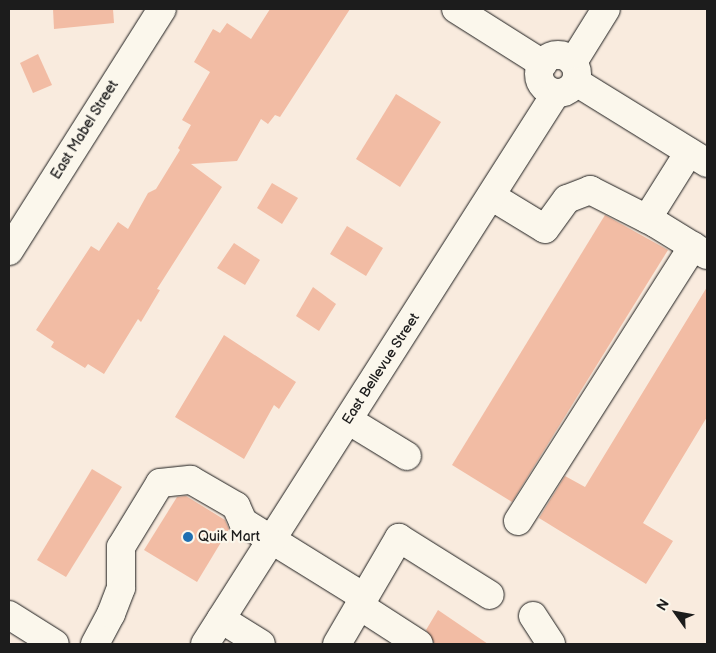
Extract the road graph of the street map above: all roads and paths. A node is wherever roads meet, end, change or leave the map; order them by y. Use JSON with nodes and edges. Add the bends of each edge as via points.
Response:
{"nodes":[{"id":1,"x":162,"y":9,"type":"edge"},
{"id":2,"x":456,"y":9,"type":"edge"},
{"id":3,"x":606,"y":9,"type":"edge"},
{"id":4,"x":568,"y":79,"type":"junction"},
{"id":5,"x":698,"y":157,"type":"edge"},
{"id":6,"x":491,"y":196,"type":"junction"},
{"id":7,"x":647,"y":219,"type":"junction"},
{"id":8,"x":9,"y":251,"type":"edge"},
{"id":9,"x":700,"y":251,"type":"edge"},
{"id":10,"x":348,"y":420,"type":"junction"},
{"id":11,"x":406,"y":456,"type":"dead end"},
{"id":12,"x":518,"y":521,"type":"dead end"},
{"id":13,"x":272,"y":540,"type":"junction"},
{"id":14,"x":490,"y":595,"type":"dead end"},
{"id":15,"x":362,"y":602,"type":"junction"},
{"id":16,"x":9,"y":615,"type":"edge"},
{"id":17,"x":533,"y":616,"type":"dead end"},
{"id":18,"x":221,"y":619,"type":"junction"},
{"id":19,"x":55,"y":644,"type":"edge"},
{"id":20,"x":95,"y":644,"type":"edge"},
{"id":21,"x":205,"y":644,"type":"edge"},
{"id":22,"x":261,"y":644,"type":"edge"},
{"id":23,"x":337,"y":644,"type":"edge"},
{"id":24,"x":419,"y":644,"type":"edge"},
{"id":25,"x":551,"y":644,"type":"edge"}],
"edges":[{"from":1,"to":8,"type":"street","name":"East Mabel Street"},
{"from":2,"to":4,"type":"street","via":[[543,64],[558,56]]},
{"from":3,"to":4,"type":"street","name":"East Bellevue Street"},
{"from":4,"to":5,"type":"street"},
{"from":4,"to":6,"type":"street","name":"East Bellevue Street"},
{"from":5,"to":7,"type":"street"},
{"from":6,"to":7,"type":"street","via":[[545,229],[567,200],[590,190]]},
{"from":6,"to":10,"type":"street","name":"East Bellevue Street"},
{"from":7,"to":9,"type":"street"},
{"from":9,"to":12,"type":"street"},
{"from":10,"to":11,"type":"street"},
{"from":10,"to":13,"type":"street","name":"East Bellevue Street"},
{"from":13,"to":15,"type":"street"},
{"from":13,"to":18,"type":"street","name":"East Bellevue Street"},
{"from":13,"to":20,"type":"street","via":[[243,522],[236,506],[191,480],[160,483],[121,547],[120,588]]},
{"from":14,"to":15,"type":"street","via":[[399,538]]},
{"from":15,"to":23,"type":"street"},
{"from":15,"to":24,"type":"street"},
{"from":16,"to":19,"type":"street"},
{"from":17,"to":25,"type":"street"},
{"from":18,"to":21,"type":"street","name":"East Bellevue Street"},
{"from":18,"to":22,"type":"street"}]}
